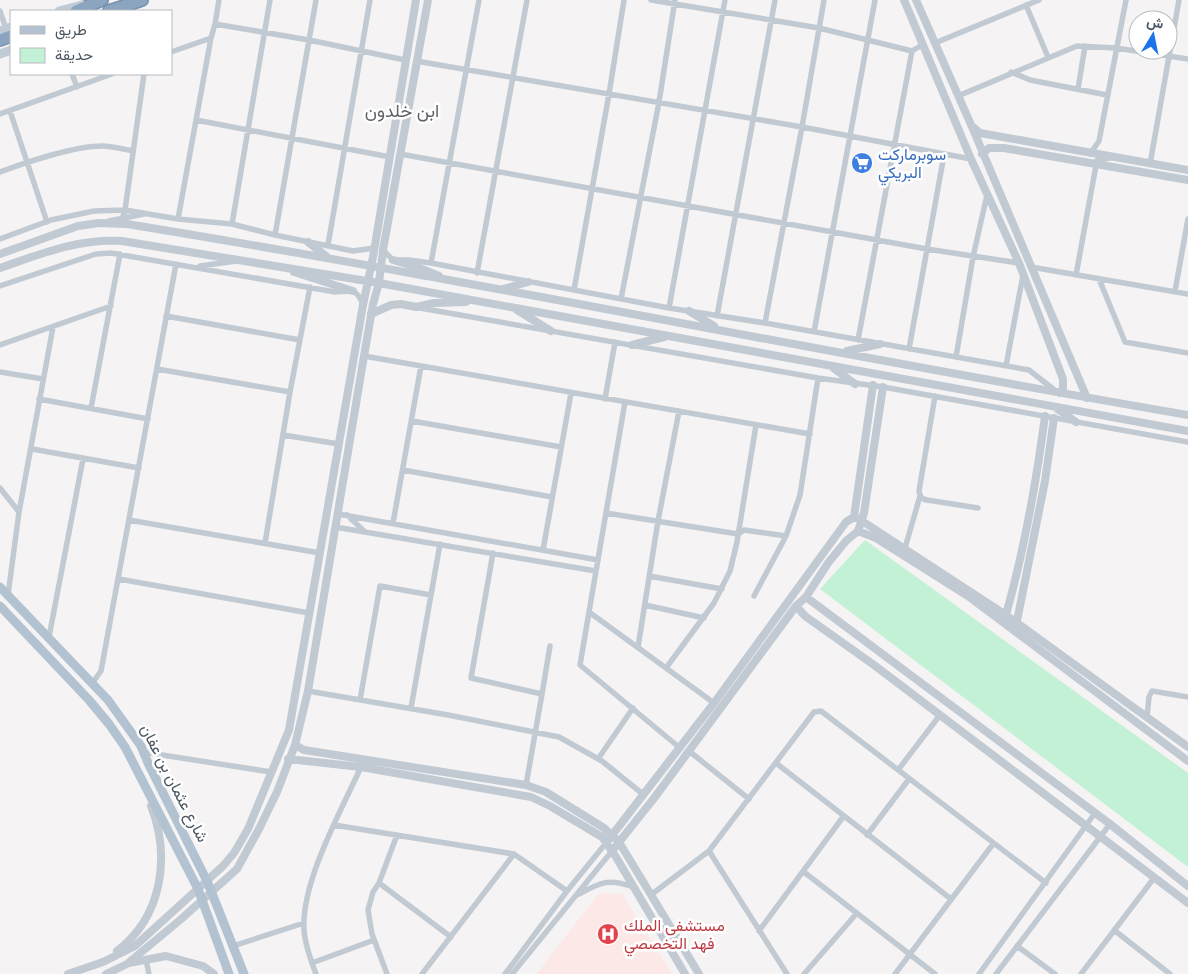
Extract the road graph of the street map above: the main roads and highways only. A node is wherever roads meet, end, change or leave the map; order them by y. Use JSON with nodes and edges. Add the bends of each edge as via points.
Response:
{"nodes":[{"id":1,"x":101,"y":0,"type":"edge"},
{"id":2,"x":142,"y":0,"type":"edge"},
{"id":3,"x":63,"y":10,"type":"edge"},
{"id":4,"x":78,"y":10,"type":"edge"},
{"id":5,"x":115,"y":10,"type":"edge"},
{"id":6,"x":7,"y":31,"type":"edge"},
{"id":7,"x":0,"y":40,"type":"edge"},
{"id":8,"x":0,"y":587,"type":"edge"},
{"id":9,"x":0,"y":606,"type":"edge"},
{"id":10,"x":96,"y":709,"type":"junction"},
{"id":11,"x":144,"y":754,"type":"junction"},
{"id":12,"x":229,"y":974,"type":"edge"},
{"id":13,"x":244,"y":974,"type":"edge"}],
"edges":[{"from":1,"to":3,"type":"main road"},
{"from":1,"to":4,"type":"highway"},
{"from":2,"to":5,"type":"highway"},
{"from":6,"to":7,"type":"highway"},
{"from":8,"to":11,"type":"main road","name":"شارع عثمان بن عفان","via":[[93,682],[125,721]]},
{"from":9,"to":10,"type":"main road","name":"شارع عثمان بن عفان"},
{"from":10,"to":11,"type":"main road","via":[[114,722],[135,756]]},
{"from":10,"to":12,"type":"main road","name":"شارع عثمان بن عفان","via":[[125,747],[198,889]]},
{"from":11,"to":13,"type":"main road","name":"شارع عثمان بن عفان","via":[[207,881]]}]}
